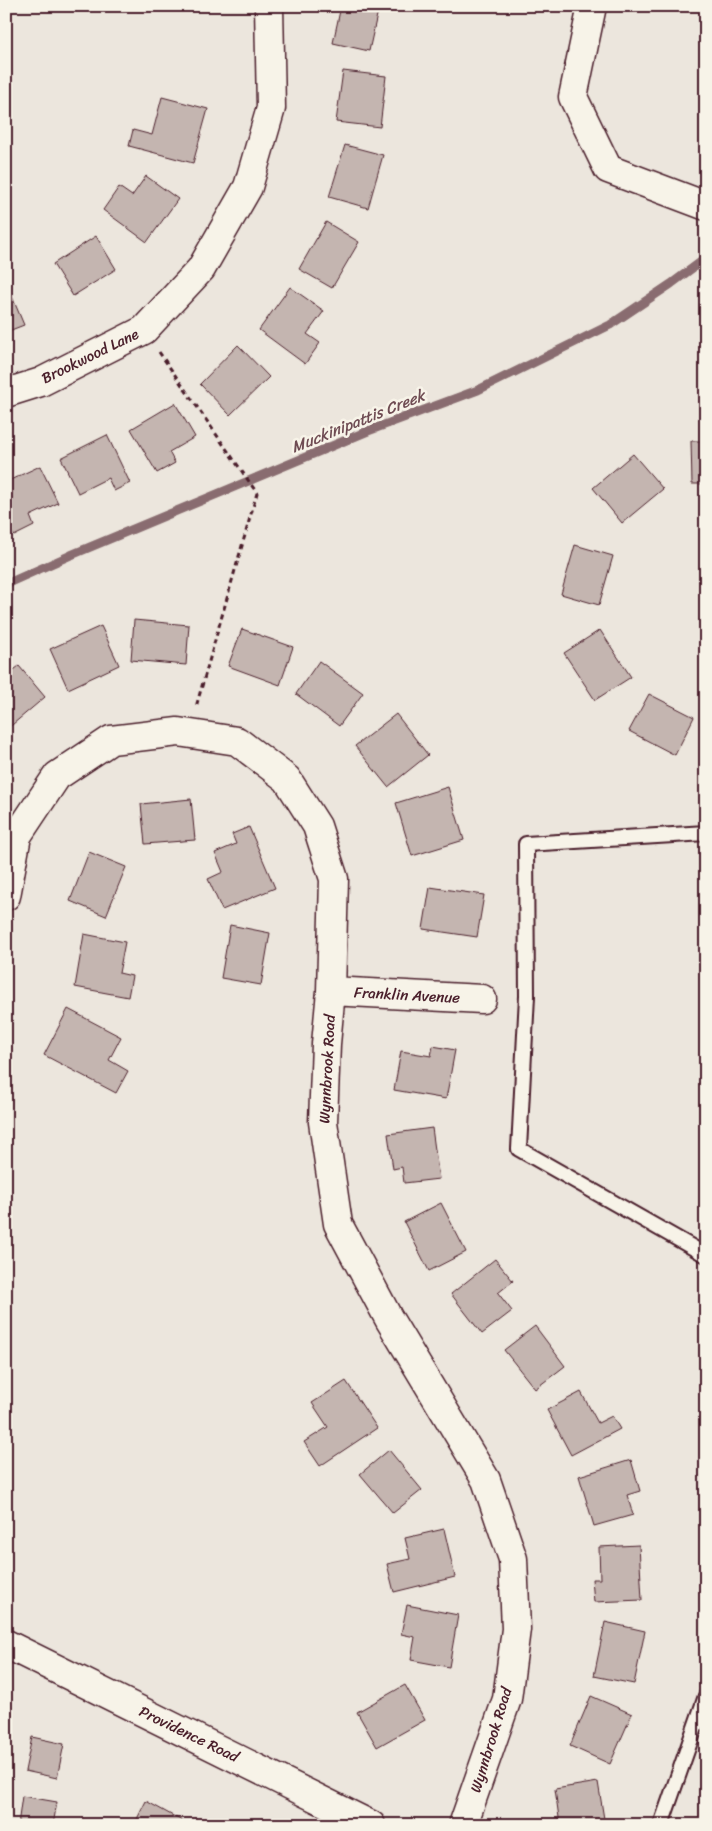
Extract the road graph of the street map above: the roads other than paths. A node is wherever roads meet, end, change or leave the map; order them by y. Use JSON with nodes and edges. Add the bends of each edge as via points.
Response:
{"nodes":[{"id":1,"x":269,"y":6,"type":"edge"},
{"id":2,"x":592,"y":6,"type":"edge"},
{"id":3,"x":706,"y":206,"type":"edge"},
{"id":4,"x":6,"y":393,"type":"edge"},
{"id":5,"x":706,"y":833,"type":"edge"},
{"id":6,"x":6,"y":896,"type":"edge"},
{"id":7,"x":332,"y":991,"type":"junction"},
{"id":8,"x":482,"y":999,"type":"dead end"},
{"id":9,"x":706,"y":1255,"type":"edge"},
{"id":10,"x":6,"y":1644,"type":"edge"},
{"id":11,"x":706,"y":1696,"type":"edge"},
{"id":12,"x":371,"y":1825,"type":"edge"},
{"id":13,"x":463,"y":1825,"type":"edge"},
{"id":14,"x":661,"y":1825,"type":"edge"}],
"edges":[{"from":1,"to":4,"type":"street","name":"Brookwood Lane","via":[[271,108],[248,187],[201,269],[144,330],[41,382]]},
{"from":2,"to":3,"type":"street","via":[[573,97],[608,169]]},
{"from":5,"to":9,"type":"lane","via":[[526,844],[527,996],[519,1149]]},
{"from":6,"to":7,"type":"street","name":"Wynnbrook Road","via":[[17,836],[57,776],[111,740],[178,732],[237,741],[287,779],[317,826],[334,879]]},
{"from":7,"to":8,"type":"street","name":"Franklin Avenue"},
{"from":7,"to":13,"type":"street","name":"Wynnbrook Road","via":[[323,1122],[338,1224],[389,1319],[486,1480],[513,1559],[516,1628],[507,1699]]},
{"from":10,"to":12,"type":"street","name":"Providence Road"},
{"from":11,"to":14,"type":"lane"}]}
